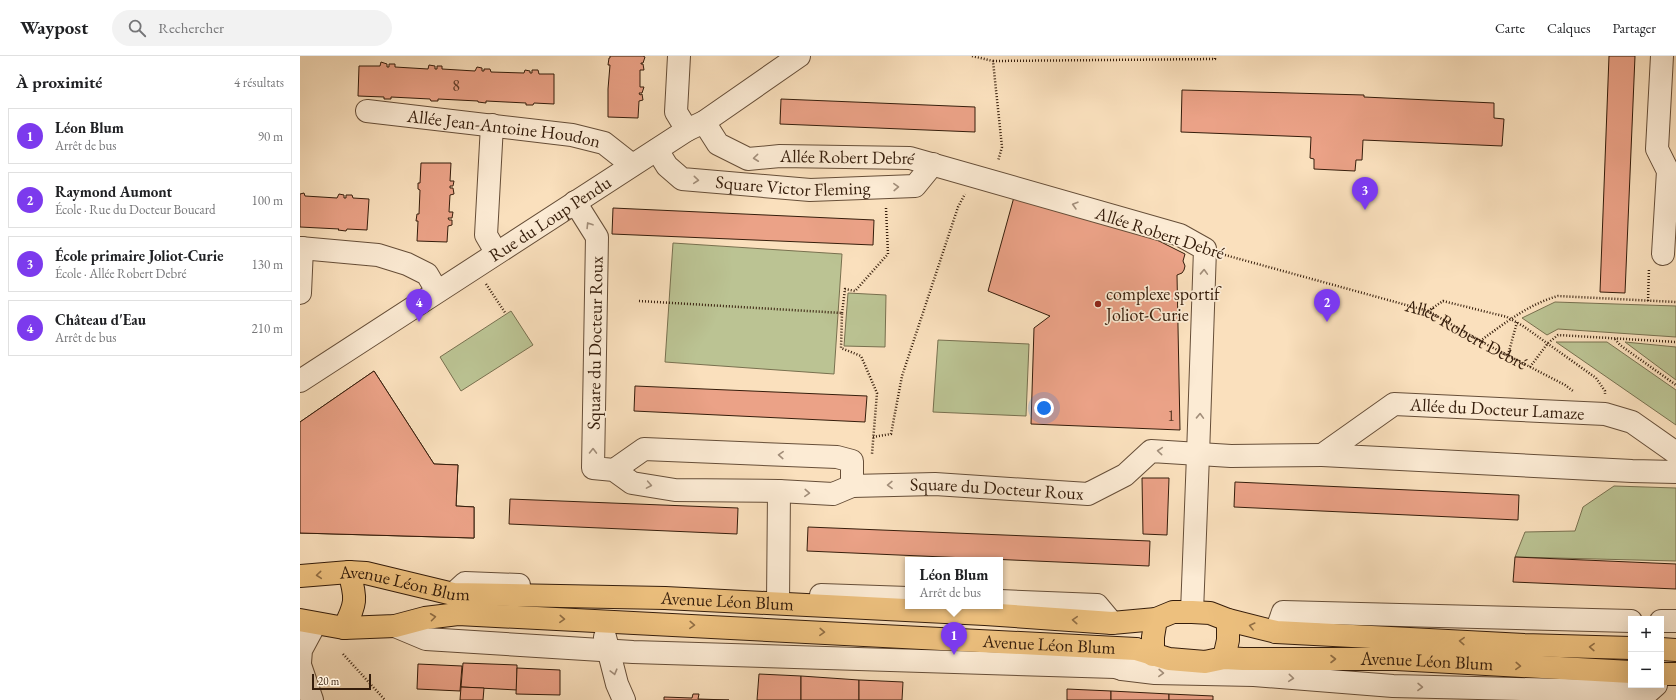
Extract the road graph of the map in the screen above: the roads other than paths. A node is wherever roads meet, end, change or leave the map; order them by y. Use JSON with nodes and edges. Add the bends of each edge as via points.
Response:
{"nodes":[{"id":1,"x":679,"y":56,"type":"edge"},
{"id":2,"x":799,"y":56,"type":"edge"},
{"id":3,"x":1662,"y":56,"type":"edge"},
{"id":4,"x":367,"y":111,"type":"dead end"},
{"id":5,"x":492,"y":125,"type":"junction"},
{"id":6,"x":696,"y":126,"type":"junction"},
{"id":7,"x":657,"y":150,"type":"junction"},
{"id":8,"x":933,"y":164,"type":"junction"},
{"id":9,"x":632,"y":165,"type":"junction"},
{"id":10,"x":575,"y":202,"type":"junction"},
{"id":11,"x":301,"y":248,"type":"edge"},
{"id":12,"x":496,"y":252,"type":"junction"},
{"id":13,"x":1663,"y":254,"type":"dead end"},
{"id":14,"x":437,"y":291,"type":"junction"},
{"id":15,"x":300,"y":293,"type":"edge"},
{"id":16,"x":300,"y":381,"type":"edge"},
{"id":17,"x":1676,"y":453,"type":"edge"},
{"id":18,"x":1198,"y":455,"type":"junction"},
{"id":19,"x":1322,"y":455,"type":"junction"},
{"id":20,"x":614,"y":470,"type":"junction"},
{"id":21,"x":1676,"y":472,"type":"edge"},
{"id":22,"x":861,"y":486,"type":"junction"},
{"id":23,"x":778,"y":491,"type":"junction"},
{"id":24,"x":349,"y":572,"type":"junction"},
{"id":25,"x":300,"y":576,"type":"edge"},
{"id":26,"x":778,"y":598,"type":"junction"},
{"id":27,"x":905,"y":598,"type":"edge"},
{"id":28,"x":1003,"y":602,"type":"edge"},
{"id":29,"x":905,"y":608,"type":"edge"},
{"id":30,"x":920,"y":609,"type":"edge"},
{"id":31,"x":1192,"y":612,"type":"junction"},
{"id":32,"x":1156,"y":619,"type":"junction"},
{"id":33,"x":601,"y":620,"type":"junction"},
{"id":34,"x":1228,"y":620,"type":"junction"},
{"id":35,"x":1628,"y":621,"type":"edge"},
{"id":36,"x":1664,"y":621,"type":"edge"},
{"id":37,"x":1676,"y":621,"type":"edge"},
{"id":38,"x":308,"y":622,"type":"edge"},
{"id":39,"x":1112,"y":622,"type":"junction"},
{"id":40,"x":395,"y":626,"type":"junction"},
{"id":41,"x":344,"y":628,"type":"junction"},
{"id":42,"x":1276,"y":632,"type":"junction"},
{"id":43,"x":1628,"y":648,"type":"edge"},
{"id":44,"x":608,"y":649,"type":"junction"},
{"id":45,"x":1664,"y":650,"type":"edge"},
{"id":46,"x":1676,"y":650,"type":"edge"},
{"id":47,"x":1144,"y":652,"type":"junction"},
{"id":48,"x":1224,"y":658,"type":"junction"},
{"id":49,"x":1396,"y":659,"type":"junction"},
{"id":50,"x":300,"y":664,"type":"edge"},
{"id":51,"x":1122,"y":669,"type":"junction"},
{"id":52,"x":1628,"y":672,"type":"edge"},
{"id":53,"x":1665,"y":678,"type":"edge"},
{"id":54,"x":1393,"y":693,"type":"edge"},
{"id":55,"x":312,"y":700,"type":"edge"},
{"id":56,"x":624,"y":700,"type":"edge"}],
"edges":[{"from":1,"to":6,"type":"street","name":"Allée Robert Debré","via":[[676,112]]},
{"from":2,"to":6,"type":"street","name":"Rue du Loup Pendu"},
{"from":3,"to":13,"type":"street","via":[[1657,149],[1668,172]]},
{"from":4,"to":5,"type":"street","name":"Allée Jean-Antoine Houdon"},
{"from":5,"to":9,"type":"street","name":"Allée Jean-Antoine Houdon","via":[[572,134],[604,143]]},
{"from":5,"to":12,"type":"street","via":[[486,235]]},
{"from":6,"to":7,"type":"street","name":"Rue du Loup Pendu"},
{"from":8,"to":6,"type":"street","name":"Allée Robert Debré","one_way":true,"via":[[910,158],[780,156],[748,159],[718,144]]},
{"from":7,"to":8,"type":"street","name":"Square Victor Fleming","one_way":true,"via":[[667,166],[682,179],[810,190],[915,186]]},
{"from":7,"to":9,"type":"street","name":"Rue du Loup Pendu"},
{"from":18,"to":8,"type":"street","name":"Allée Robert Debré","one_way":true,"via":[[1204,249],[1180,235]]},
{"from":9,"to":10,"type":"street","name":"Rue du Loup Pendu"},
{"from":10,"to":12,"type":"street","name":"Rue du Loup Pendu"},
{"from":20,"to":10,"type":"street","name":"Square du Docteur Roux","one_way":true,"via":[[593,468],[597,237]]},
{"from":11,"to":14,"type":"street","via":[[378,255],[408,264],[427,274]]},
{"from":11,"to":15,"type":"street"},
{"from":12,"to":14,"type":"street","name":"Rue du Loup Pendu"},
{"from":14,"to":16,"type":"street","name":"Rue du Loup Pendu"},
{"from":17,"to":19,"type":"street","name":"Allée du Docteur Lamaze","via":[[1632,422],[1604,414],[1394,404]]},
{"from":18,"to":19,"type":"street"},
{"from":18,"to":22,"type":"street","name":"Square du Docteur Roux","one_way":true,"via":[[1151,451],[1126,475],[1088,494],[935,484]]},
{"from":18,"to":31,"type":"street"},
{"from":19,"to":21,"type":"street","via":[[1632,472]]},
{"from":22,"to":20,"type":"street","one_way":true,"via":[[852,461],[837,457],[644,449]]},
{"from":20,"to":23,"type":"street","name":"Square du Docteur Roux","one_way":true,"via":[[632,483],[675,490]]},
{"from":23,"to":22,"type":"street","name":"Square du Docteur Roux","one_way":true,"via":[[833,494]]},
{"from":23,"to":26,"type":"street"},
{"from":24,"to":25,"type":"main road","name":"Avenue Léon Blum","one_way":true},
{"from":24,"to":26,"type":"main road","name":"Avenue Léon Blum","via":[[366,573],[453,594]]},
{"from":24,"to":41,"type":"main road","via":[[355,592],[354,608]]},
{"from":26,"to":27,"type":"street"},
{"from":29,"to":26,"type":"main road","name":"Avenue Léon Blum","one_way":true},
{"from":28,"to":39,"type":"street","via":[[1097,605]]},
{"from":39,"to":30,"type":"main road","name":"Avenue Léon Blum","one_way":true},
{"from":31,"to":32,"type":"main road","name":"Avenue Léon Blum","via":[[1173,612]]},
{"from":31,"to":34,"type":"main road","name":"Avenue Léon Blum"},
{"from":32,"to":39,"type":"main road","name":"Avenue Léon Blum"},
{"from":32,"to":47,"type":"main road","via":[[1153,637]]},
{"from":40,"to":33,"type":"main road","name":"Avenue Léon Blum","one_way":true,"via":[[425,618],[458,614]]},
{"from":33,"to":44,"type":"street"},
{"from":33,"to":47,"type":"main road","name":"Avenue Léon Blum","one_way":true},
{"from":42,"to":34,"type":"main road","name":"Avenue Léon Blum","one_way":true},
{"from":34,"to":48,"type":"main road","via":[[1228,640]]},
{"from":35,"to":42,"type":"street","via":[[1283,612]]},
{"from":36,"to":37,"type":"street"},
{"from":38,"to":41,"type":"main road","name":"Avenue Léon Blum"},
{"from":38,"to":50,"type":"street"},
{"from":40,"to":41,"type":"main road","name":"Avenue Léon Blum"},
{"from":40,"to":44,"type":"street","via":[[426,639]]},
{"from":43,"to":42,"type":"main road","name":"Avenue Léon Blum","one_way":true},
{"from":44,"to":51,"type":"street","via":[[633,652]]},
{"from":44,"to":56,"type":"street","one_way":true},
{"from":45,"to":46,"type":"main road"},
{"from":47,"to":48,"type":"main road","name":"Avenue Léon Blum","via":[[1168,659],[1205,662]]},
{"from":47,"to":51,"type":"street"},
{"from":48,"to":49,"type":"main road","name":"Avenue Léon Blum","one_way":true},
{"from":49,"to":52,"type":"main road","name":"Avenue Léon Blum","one_way":true},
{"from":49,"to":54,"type":"street"},
{"from":50,"to":55,"type":"street"},
{"from":51,"to":54,"type":"street","one_way":true,"via":[[1254,675]]},
{"from":54,"to":53,"type":"street","one_way":true,"via":[[1648,692]]}]}
